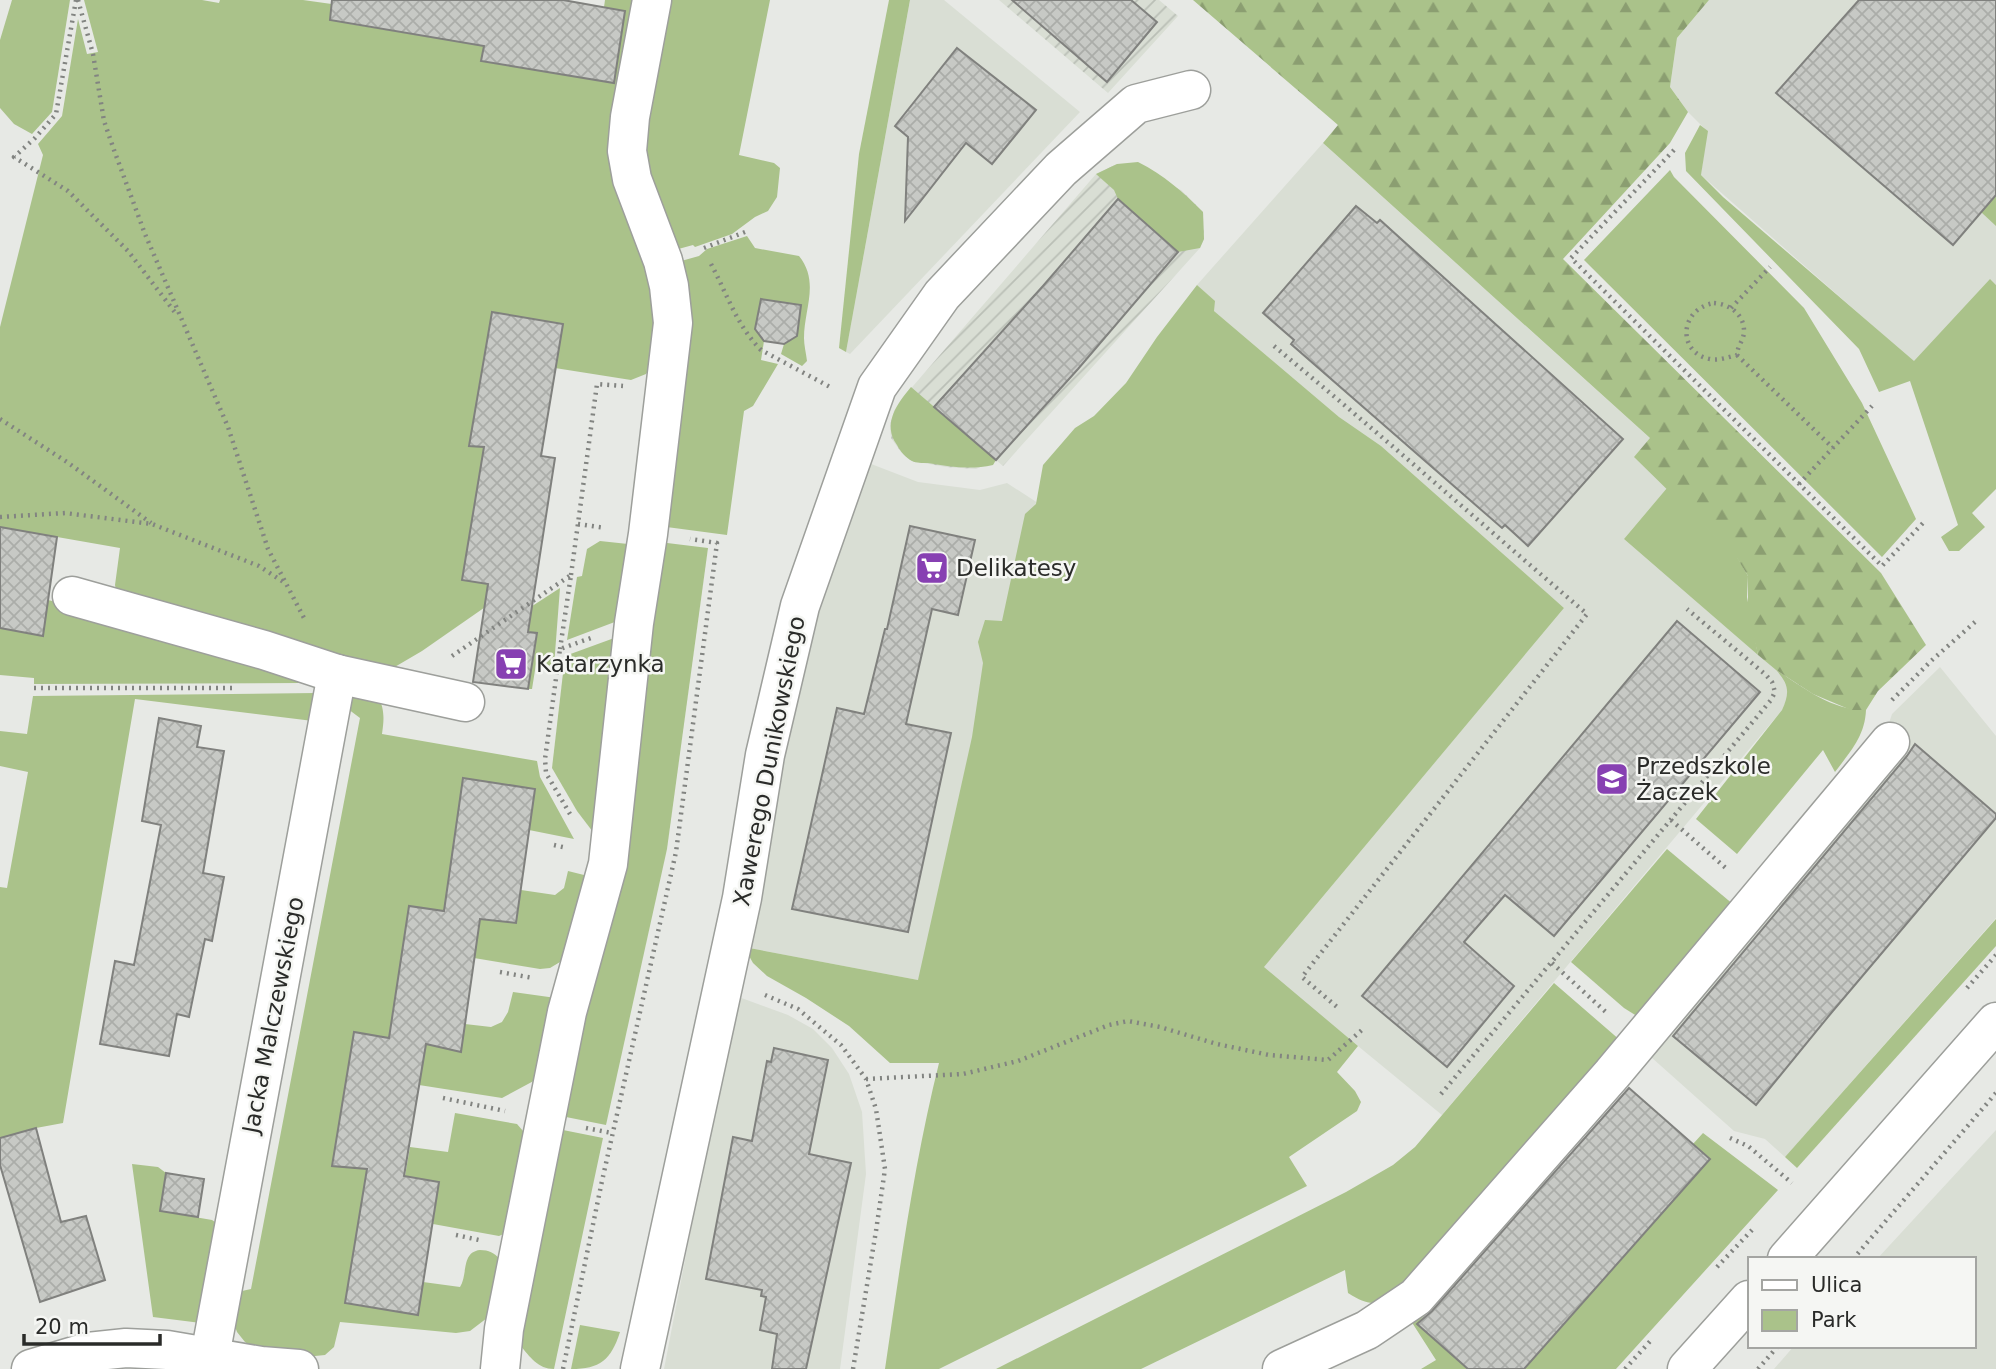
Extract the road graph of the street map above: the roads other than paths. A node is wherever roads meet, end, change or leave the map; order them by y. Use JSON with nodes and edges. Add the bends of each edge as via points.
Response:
{"nodes":[{"id":1,"x":652,"y":0,"type":"edge"},
{"id":2,"x":1191,"y":90,"type":"dead end"},
{"id":3,"x":72,"y":596,"type":"dead end"},
{"id":4,"x":337,"y":674,"type":"junction"},
{"id":5,"x":465,"y":702,"type":"dead end"},
{"id":6,"x":1890,"y":742,"type":"dead end"},
{"id":7,"x":1996,"y":1022,"type":"edge"},
{"id":8,"x":1789,"y":1257,"type":"edge"},
{"id":9,"x":1748,"y":1301,"type":"edge"},
{"id":10,"x":210,"y":1356,"type":"junction"},
{"id":11,"x":31,"y":1369,"type":"edge"},
{"id":12,"x":299,"y":1369,"type":"edge"},
{"id":13,"x":500,"y":1369,"type":"edge"},
{"id":14,"x":640,"y":1369,"type":"edge"},
{"id":15,"x":1282,"y":1369,"type":"edge"},
{"id":16,"x":1687,"y":1369,"type":"edge"}],
"edges":[{"from":1,"to":13,"type":"street","via":[[627,150],[632,179],[660,249],[673,323],[608,864],[567,1012]]},
{"from":2,"to":14,"type":"street","name":"Xawerego Dunikowskiego","via":[[1136,104],[1061,169],[942,295],[877,387],[800,606],[765,755],[742,898]]},
{"from":3,"to":4,"type":"street"},
{"from":4,"to":5,"type":"street"},
{"from":4,"to":10,"type":"street","name":"Jacka Malczewskiego"},
{"from":6,"to":15,"type":"street","via":[[1612,1074],[1416,1297],[1367,1330]]},
{"from":7,"to":8,"type":"street"},
{"from":9,"to":16,"type":"street"},
{"from":10,"to":11,"type":"street","via":[[126,1348],[88,1352]]},
{"from":10,"to":12,"type":"street"}]}
